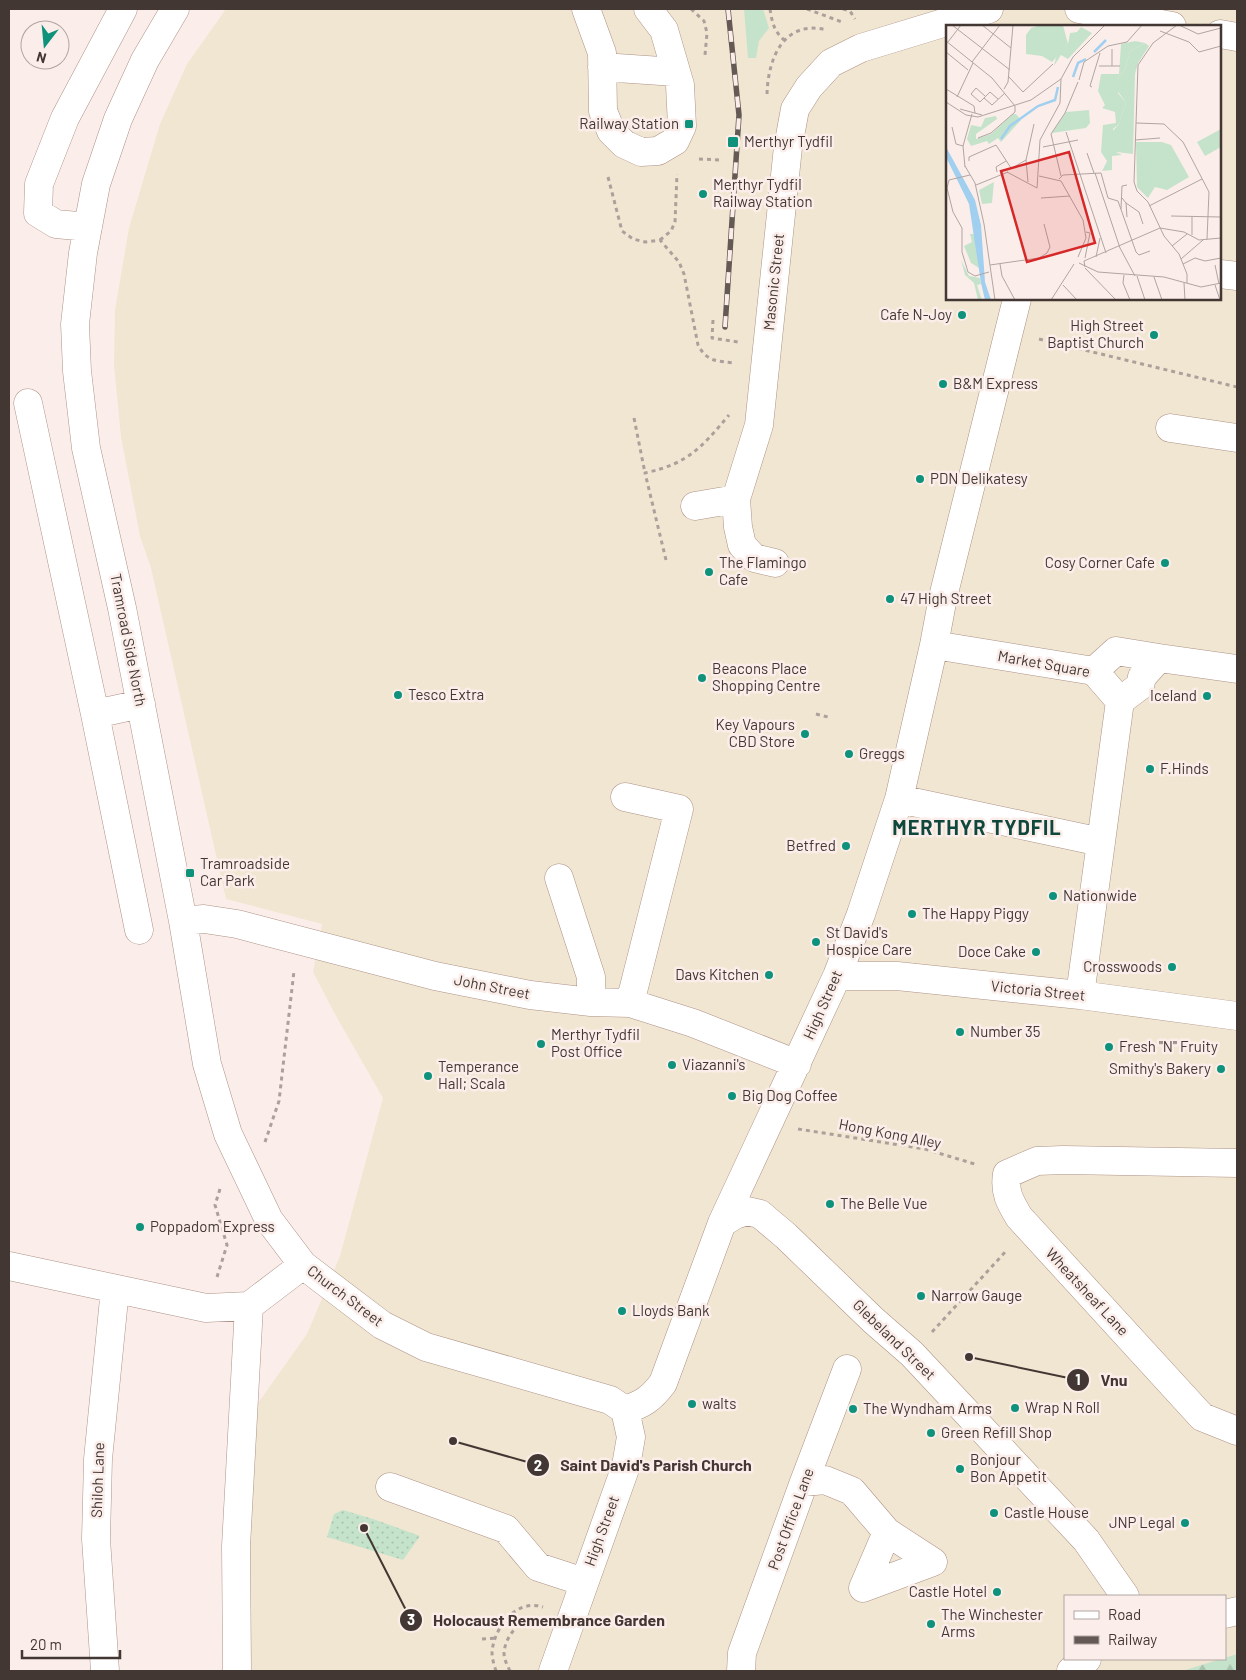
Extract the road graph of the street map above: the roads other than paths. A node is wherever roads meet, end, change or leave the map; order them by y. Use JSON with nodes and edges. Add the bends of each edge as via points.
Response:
{"nodes":[{"id":1,"x":123,"y":9,"type":"edge"},
{"id":2,"x":175,"y":9,"type":"edge"},
{"id":3,"x":586,"y":9,"type":"edge"},
{"id":4,"x":648,"y":9,"type":"edge"},
{"id":5,"x":989,"y":9,"type":"edge"},
{"id":6,"x":1093,"y":14,"type":"edge"},
{"id":7,"x":1165,"y":25,"type":"edge"},
{"id":8,"x":1221,"y":34,"type":"edge"},
{"id":9,"x":1237,"y":37,"type":"edge"},
{"id":10,"x":602,"y":67,"type":"junction"},
{"id":11,"x":676,"y":72,"type":"junction"},
{"id":12,"x":88,"y":228,"type":"junction"},
{"id":13,"x":1221,"y":274,"type":"edge"},
{"id":14,"x":1237,"y":276,"type":"edge"},
{"id":15,"x":1017,"y":300,"type":"edge"},
{"id":16,"x":28,"y":403,"type":"dead end"},
{"id":17,"x":1170,"y":428,"type":"dead end"},
{"id":18,"x":1237,"y":438,"type":"edge"},
{"id":19,"x":736,"y":499,"type":"junction"},
{"id":20,"x":695,"y":506,"type":"dead end"},
{"id":21,"x":774,"y":563,"type":"dead end"},
{"id":22,"x":934,"y":645,"type":"junction"},
{"id":23,"x":1151,"y":667,"type":"junction"},
{"id":24,"x":1237,"y":669,"type":"edge"},
{"id":25,"x":1094,"y":671,"type":"junction"},
{"id":26,"x":1120,"y":701,"type":"junction"},
{"id":27,"x":141,"y":704,"type":"junction"},
{"id":28,"x":95,"y":714,"type":"junction"},
{"id":29,"x":625,"y":797,"type":"dead end"},
{"id":30,"x":898,"y":799,"type":"junction"},
{"id":31,"x":1101,"y":842,"type":"junction"},
{"id":32,"x":558,"y":878,"type":"dead end"},
{"id":33,"x":183,"y":921,"type":"junction"},
{"id":34,"x":140,"y":930,"type":"dead end"},
{"id":35,"x":837,"y":976,"type":"junction"},
{"id":36,"x":1080,"y":995,"type":"junction"},
{"id":37,"x":591,"y":1002,"type":"junction"},
{"id":38,"x":630,"y":1004,"type":"junction"},
{"id":39,"x":1237,"y":1016,"type":"edge"},
{"id":40,"x":797,"y":1064,"type":"junction"},
{"id":41,"x":1237,"y":1163,"type":"edge"},
{"id":42,"x":722,"y":1223,"type":"junction"},
{"id":43,"x":303,"y":1265,"type":"junction"},
{"id":44,"x":9,"y":1266,"type":"edge"},
{"id":45,"x":115,"y":1289,"type":"junction"},
{"id":46,"x":249,"y":1306,"type":"junction"},
{"id":47,"x":847,"y":1369,"type":"dead end"},
{"id":48,"x":625,"y":1410,"type":"junction"},
{"id":49,"x":1237,"y":1431,"type":"edge"},
{"id":50,"x":804,"y":1482,"type":"junction"},
{"id":51,"x":390,"y":1487,"type":"dead end"},
{"id":52,"x":887,"y":1532,"type":"dead end"},
{"id":53,"x":584,"y":1582,"type":"junction"},
{"id":54,"x":1124,"y":1595,"type":"edge"},
{"id":55,"x":1083,"y":1660,"type":"edge"},
{"id":56,"x":105,"y":1671,"type":"edge"},
{"id":57,"x":237,"y":1671,"type":"edge"},
{"id":58,"x":553,"y":1671,"type":"edge"},
{"id":59,"x":741,"y":1671,"type":"edge"},
{"id":60,"x":1071,"y":1671,"type":"edge"}],
"edges":[{"from":1,"to":12,"type":"street","via":[[65,118],[39,184],[38,213],[56,224]]},
{"from":2,"to":12,"type":"street","name":"Tramroad Side North","via":[[145,60],[118,119],[96,184]]},
{"from":3,"to":10,"type":"street","via":[[602,53]]},
{"from":4,"to":11,"type":"street","via":[[664,30]]},
{"from":5,"to":19,"type":"street","name":"Masonic Street","via":[[861,48],[838,59],[809,87],[795,109],[788,147],[759,425]]},
{"from":6,"to":7,"type":"street"},
{"from":8,"to":9,"type":"street"},
{"from":10,"to":11,"type":"street"},
{"from":10,"to":11,"type":"street","via":[[603,111],[611,131],[624,144],[641,152],[658,151],[675,141],[682,126],[680,85]]},
{"from":12,"to":27,"type":"street","name":"Tramroad Side North","via":[[75,324],[77,371],[86,448]]},
{"from":13,"to":14,"type":"street"},
{"from":15,"to":22,"type":"street","name":"High Street"},
{"from":16,"to":28,"type":"street"},
{"from":17,"to":18,"type":"street"},
{"from":19,"to":20,"type":"street"},
{"from":19,"to":21,"type":"street","name":"Masonic Street","via":[[742,545],[754,558]]},
{"from":22,"to":25,"type":"street","name":"Market Square"},
{"from":22,"to":30,"type":"street","name":"High Street"},
{"from":23,"to":24,"type":"street"},
{"from":23,"to":25,"type":"street","via":[[1116,651]]},
{"from":23,"to":26,"type":"street","via":[[1140,686]]},
{"from":25,"to":26,"type":"street","name":"Market Square"},
{"from":26,"to":31,"type":"street"},
{"from":27,"to":28,"type":"street"},
{"from":27,"to":33,"type":"street","name":"Tramroad Side North"},
{"from":28,"to":34,"type":"street"},
{"from":29,"to":38,"type":"street","via":[[679,809]]},
{"from":30,"to":31,"type":"street"},
{"from":30,"to":35,"type":"street","name":"High Street"},
{"from":31,"to":36,"type":"street"},
{"from":32,"to":37,"type":"street","via":[[591,977]]},
{"from":33,"to":37,"type":"street","name":"John Street","via":[[204,919],[237,924],[435,976],[530,995]]},
{"from":33,"to":43,"type":"street","name":"Tramroad Side North","via":[[207,1064],[228,1134],[269,1220]]},
{"from":35,"to":36,"type":"street","name":"Victoria Street","via":[[897,976]]},
{"from":35,"to":40,"type":"street","name":"High Street"},
{"from":36,"to":39,"type":"street","name":"Victoria Street"},
{"from":37,"to":38,"type":"street","name":"John Street"},
{"from":38,"to":40,"type":"street","name":"John Street","via":[[692,1023]]},
{"from":40,"to":42,"type":"street","name":"High Street"},
{"from":41,"to":49,"type":"street","name":"Wheatsheaf Lane","via":[[1037,1161],[1007,1174],[1005,1186],[1018,1217],[1202,1416]]},
{"from":42,"to":48,"type":"street","name":"High Street","via":[[663,1383],[652,1397]]},
{"from":42,"to":54,"type":"street","name":"Glebeland Street","via":[[747,1211],[760,1214],[786,1236],[912,1354],[1086,1540]]},
{"from":43,"to":46,"type":"street","name":"Church Street"},
{"from":43,"to":48,"type":"street","name":"Church Street","via":[[382,1325],[426,1347],[610,1400]]},
{"from":44,"to":45,"type":"street"},
{"from":45,"to":46,"type":"street","via":[[206,1308]]},
{"from":45,"to":56,"type":"street","name":"Shiloh Lane","via":[[98,1459],[96,1539]]},
{"from":46,"to":57,"type":"street","via":[[236,1546]]},
{"from":47,"to":50,"type":"street","name":"Post Office Lane"},
{"from":48,"to":53,"type":"street","name":"High Street","via":[[631,1437],[626,1466]]},
{"from":50,"to":52,"type":"street","via":[[826,1480],[852,1491]]},
{"from":50,"to":59,"type":"street","name":"Post Office Lane","via":[[742,1653]]},
{"from":51,"to":53,"type":"street","via":[[506,1529],[538,1567]]},
{"from":53,"to":58,"type":"street","name":"High Street"},
{"from":55,"to":60,"type":"street"}]}
